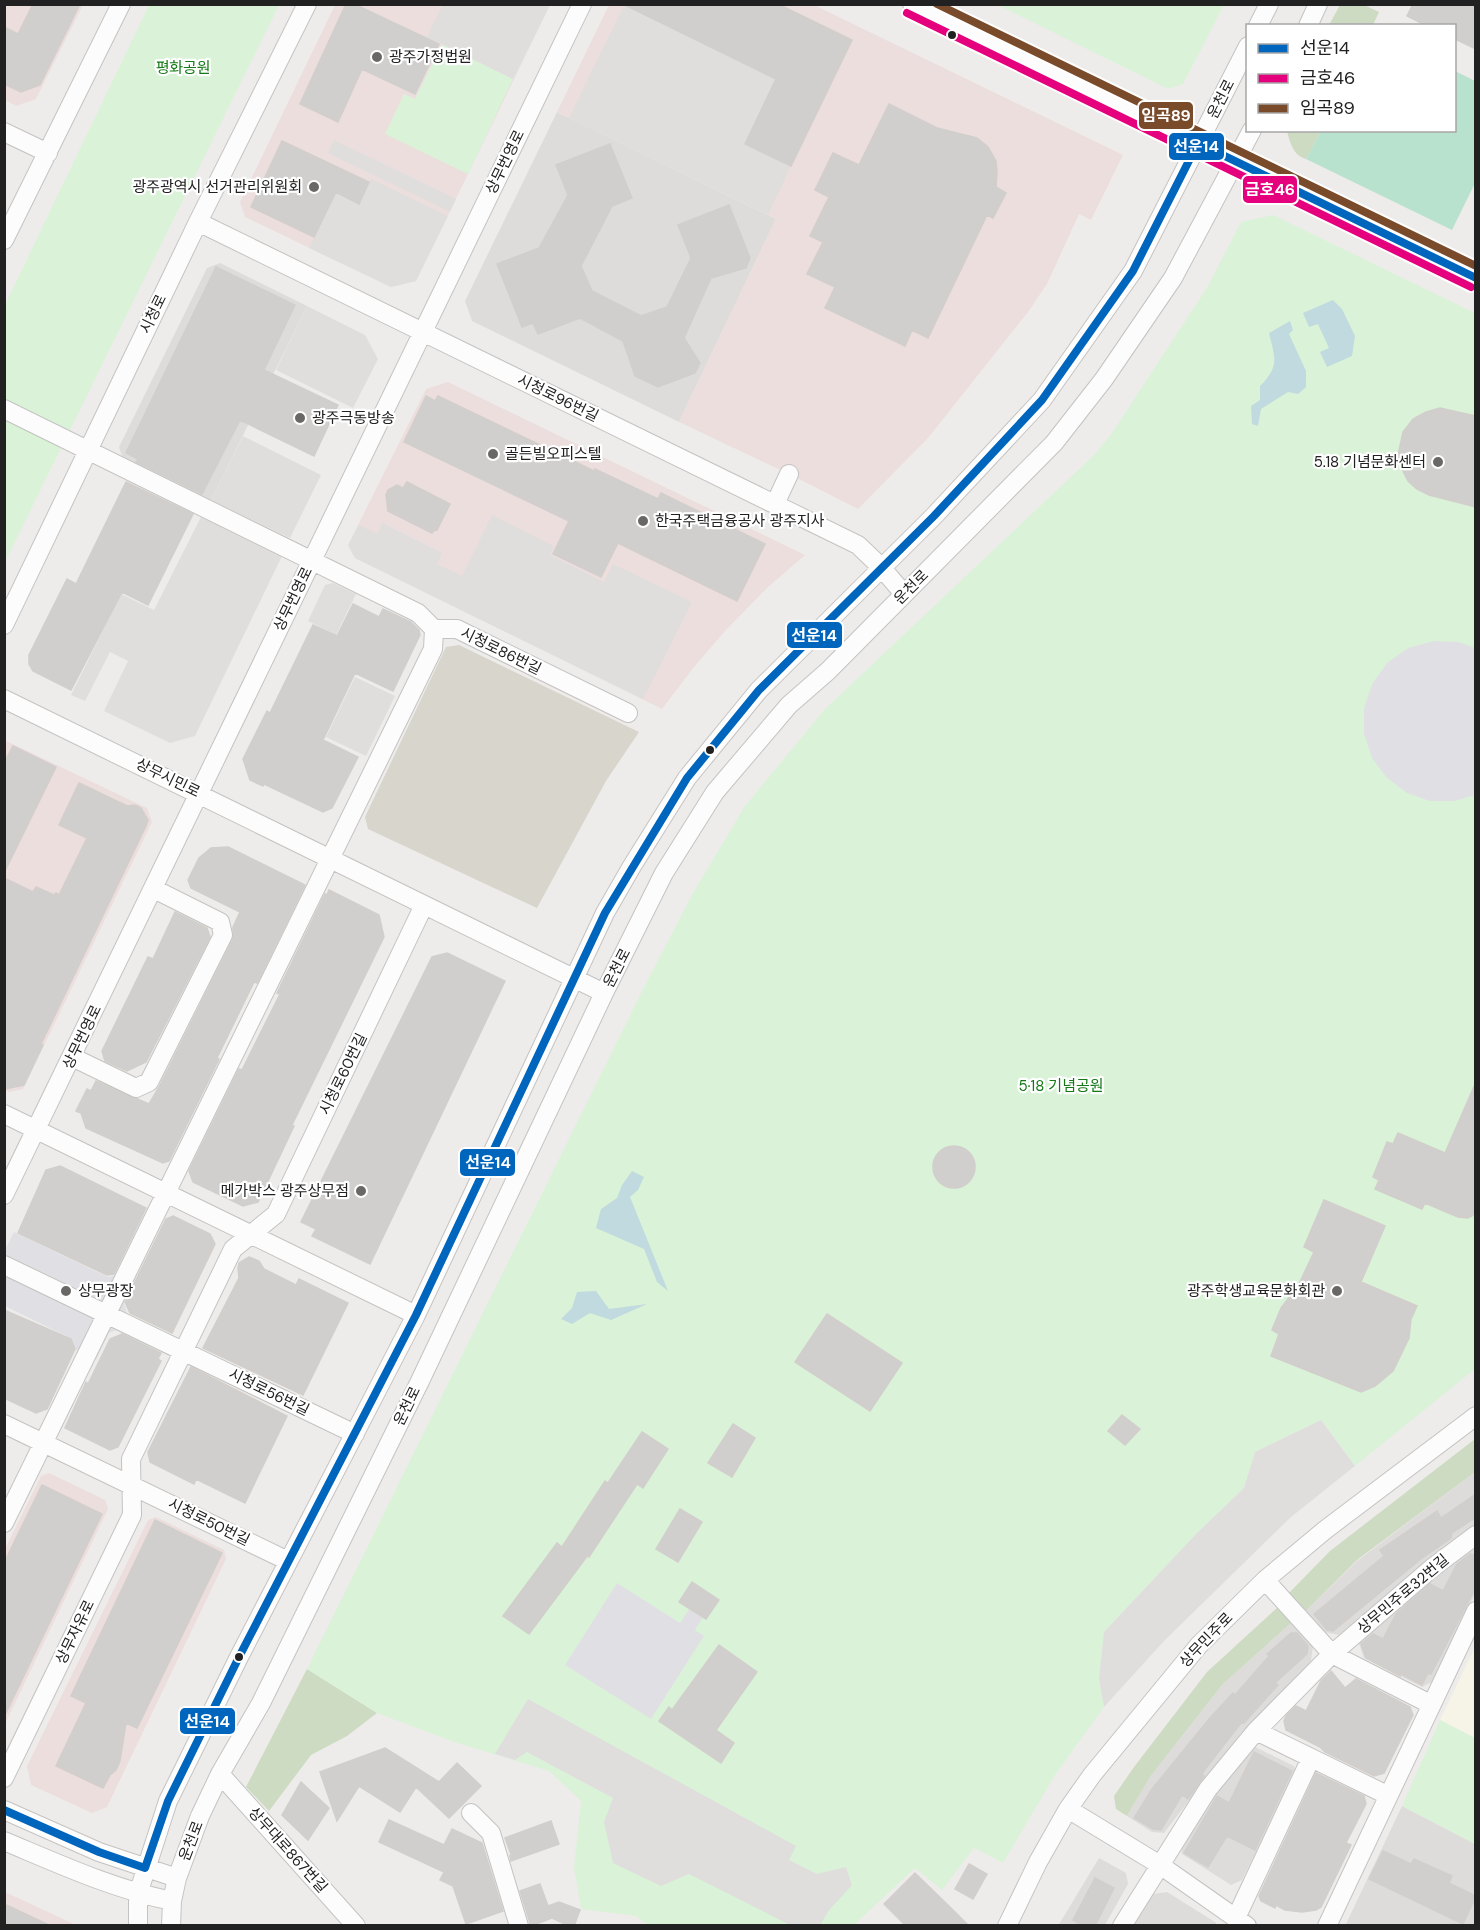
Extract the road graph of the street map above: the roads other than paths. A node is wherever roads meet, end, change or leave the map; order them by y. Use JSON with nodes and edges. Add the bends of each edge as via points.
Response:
{"nodes":[{"id":1,"x":120,"y":4,"type":"edge"},
{"id":2,"x":307,"y":4,"type":"edge"},
{"id":3,"x":582,"y":4,"type":"edge"},
{"id":4,"x":912,"y":4,"type":"edge"},
{"id":5,"x":1269,"y":4,"type":"edge"},
{"id":6,"x":1318,"y":4,"type":"edge"},
{"id":7,"x":1259,"y":24,"type":"edge"},
{"id":8,"x":1309,"y":24,"type":"edge"},
{"id":9,"x":1246,"y":50,"type":"edge"},
{"id":10,"x":4,"y":132,"type":"edge"},
{"id":11,"x":1251,"y":132,"type":"edge"},
{"id":12,"x":1198,"y":144,"type":"junction"},
{"id":13,"x":48,"y":153,"type":"junction"},
{"id":14,"x":1236,"y":162,"type":"junction"},
{"id":15,"x":198,"y":222,"type":"junction"},
{"id":16,"x":4,"y":240,"type":"edge"},
{"id":17,"x":1476,"y":278,"type":"edge"},
{"id":18,"x":422,"y":331,"type":"junction"},
{"id":19,"x":4,"y":409,"type":"edge"},
{"id":20,"x":88,"y":451,"type":"junction"},
{"id":21,"x":789,"y":474,"type":"dead end"},
{"id":22,"x":775,"y":504,"type":"junction"},
{"id":23,"x":312,"y":561,"type":"junction"},
{"id":24,"x":881,"y":567,"type":"junction"},
{"id":25,"x":904,"y":594,"type":"junction"},
{"id":26,"x":4,"y":625,"type":"edge"},
{"id":27,"x":434,"y":629,"type":"junction"},
{"id":28,"x":4,"y":699,"type":"edge"},
{"id":29,"x":628,"y":713,"type":"dead end"},
{"id":30,"x":198,"y":793,"type":"junction"},
{"id":31,"x":331,"y":859,"type":"junction"},
{"id":32,"x":154,"y":889,"type":"junction"},
{"id":33,"x":424,"y":905,"type":"junction"},
{"id":34,"x":576,"y":978,"type":"junction"},
{"id":35,"x":604,"y":993,"type":"junction"},
{"id":36,"x":72,"y":1057,"type":"junction"},
{"id":37,"x":4,"y":1114,"type":"edge"},
{"id":38,"x":36,"y":1130,"type":"junction"},
{"id":39,"x":165,"y":1192,"type":"junction"},
{"id":40,"x":4,"y":1195,"type":"edge"},
{"id":41,"x":252,"y":1234,"type":"junction"},
{"id":42,"x":4,"y":1265,"type":"edge"},
{"id":43,"x":107,"y":1313,"type":"junction"},
{"id":44,"x":416,"y":1315,"type":"junction"},
{"id":45,"x":184,"y":1351,"type":"junction"},
{"id":46,"x":1476,"y":1416,"type":"edge"},
{"id":47,"x":4,"y":1424,"type":"edge"},
{"id":48,"x":355,"y":1434,"type":"junction"},
{"id":49,"x":44,"y":1443,"type":"junction"},
{"id":50,"x":131,"y":1484,"type":"junction"},
{"id":51,"x":4,"y":1523,"type":"edge"},
{"id":52,"x":1476,"y":1535,"type":"edge"},
{"id":53,"x":288,"y":1561,"type":"junction"},
{"id":54,"x":1265,"y":1580,"type":"junction"},
{"id":55,"x":1476,"y":1611,"type":"edge"},
{"id":56,"x":1332,"y":1654,"type":"junction"},
{"id":57,"x":1430,"y":1704,"type":"junction"},
{"id":58,"x":1256,"y":1731,"type":"junction"},
{"id":59,"x":1311,"y":1758,"type":"junction"},
{"id":60,"x":220,"y":1774,"type":"junction"},
{"id":61,"x":4,"y":1778,"type":"edge"},
{"id":62,"x":1387,"y":1795,"type":"junction"},
{"id":63,"x":1068,"y":1809,"type":"junction"},
{"id":64,"x":4,"y":1810,"type":"edge"},
{"id":65,"x":471,"y":1813,"type":"dead end"},
{"id":66,"x":4,"y":1841,"type":"edge"},
{"id":67,"x":1160,"y":1865,"type":"junction"},
{"id":68,"x":145,"y":1868,"type":"junction"},
{"id":69,"x":177,"y":1878,"type":"junction"},
{"id":70,"x":138,"y":1894,"type":"junction"},
{"id":71,"x":172,"y":1900,"type":"junction"},
{"id":72,"x":1240,"y":1923,"type":"edge"},
{"id":73,"x":138,"y":1926,"type":"edge"},
{"id":74,"x":171,"y":1926,"type":"edge"},
{"id":75,"x":356,"y":1926,"type":"edge"},
{"id":76,"x":519,"y":1926,"type":"edge"},
{"id":77,"x":1007,"y":1926,"type":"edge"},
{"id":78,"x":1122,"y":1926,"type":"edge"},
{"id":79,"x":1327,"y":1926,"type":"edge"}],
"edges":[{"from":1,"to":13,"type":"street"},
{"from":2,"to":15,"type":"street","name":"시청로"},
{"from":3,"to":18,"type":"street","name":"상무번영로"},
{"from":4,"to":12,"type":"street"},
{"from":5,"to":7,"type":"street"},
{"from":6,"to":8,"type":"street"},
{"from":9,"to":12,"type":"street","name":"운천로"},
{"from":10,"to":13,"type":"street"},
{"from":11,"to":14,"type":"street","name":"운천로"},
{"from":12,"to":14,"type":"street"},
{"from":12,"to":24,"type":"street","name":"운천로","via":[[1133,271],[1042,400]]},
{"from":13,"to":16,"type":"street"},
{"from":14,"to":17,"type":"street"},
{"from":14,"to":25,"type":"street","name":"운천로","via":[[1173,278],[1104,379],[1054,443]]},
{"from":15,"to":18,"type":"street","name":"시청로96번길"},
{"from":15,"to":20,"type":"street","name":"시청로"},
{"from":18,"to":22,"type":"street","name":"시청로96번길"},
{"from":18,"to":23,"type":"street","name":"상무번영로"},
{"from":19,"to":20,"type":"street"},
{"from":20,"to":23,"type":"street"},
{"from":20,"to":26,"type":"street","name":"시청로"},
{"from":21,"to":22,"type":"street"},
{"from":22,"to":24,"type":"street","name":"시청로96번길","via":[[858,545]]},
{"from":23,"to":27,"type":"street","via":[[418,613]]},
{"from":23,"to":30,"type":"street","name":"상무번영로"},
{"from":24,"to":25,"type":"street","name":"시청로96번길"},
{"from":24,"to":34,"type":"street","name":"운천로","via":[[759,690],[687,778],[605,913]]},
{"from":25,"to":35,"type":"street","name":"운천로","via":[[789,705],[715,792],[664,873]]},
{"from":27,"to":29,"type":"street","name":"시청로86번길","via":[[457,629]]},
{"from":27,"to":31,"type":"street","via":[[433,649]]},
{"from":28,"to":30,"type":"street","name":"상무시민로"},
{"from":30,"to":31,"type":"street","name":"상무시민로"},
{"from":30,"to":32,"type":"street","name":"상무번영로"},
{"from":31,"to":33,"type":"street","name":"상무시민로"},
{"from":31,"to":39,"type":"street"},
{"from":32,"to":36,"type":"street","name":"상무번영로"},
{"from":32,"to":36,"type":"street","via":[[220,922],[223,935],[149,1082],[136,1088]]},
{"from":33,"to":34,"type":"street","name":"상무시민로"},
{"from":33,"to":41,"type":"street","name":"시청로60번길","via":[[276,1214]]},
{"from":34,"to":35,"type":"street","name":"상무시민로"},
{"from":34,"to":44,"type":"street","name":"운천로"},
{"from":35,"to":60,"type":"street","name":"운천로","via":[[409,1403],[261,1703]]},
{"from":36,"to":38,"type":"street","name":"상무번영로"},
{"from":37,"to":38,"type":"street"},
{"from":38,"to":39,"type":"street"},
{"from":38,"to":40,"type":"street","name":"상무번영로"},
{"from":39,"to":41,"type":"street"},
{"from":39,"to":43,"type":"street"},
{"from":41,"to":44,"type":"street"},
{"from":41,"to":45,"type":"street","via":[[233,1249]]},
{"from":42,"to":43,"type":"street","name":"시청로56번길"},
{"from":43,"to":45,"type":"street","name":"시청로56번길"},
{"from":43,"to":49,"type":"street"},
{"from":44,"to":48,"type":"street","name":"운천로"},
{"from":45,"to":48,"type":"street","name":"시청로56번길"},
{"from":45,"to":50,"type":"street","via":[[131,1459]]},
{"from":46,"to":54,"type":"street","name":"상무민주로"},
{"from":47,"to":49,"type":"street","name":"시청로50번길"},
{"from":48,"to":53,"type":"street","name":"운천로"},
{"from":49,"to":50,"type":"street","name":"시청로50번길"},
{"from":49,"to":51,"type":"street"},
{"from":50,"to":53,"type":"street","name":"시청로50번길"},
{"from":50,"to":61,"type":"street","name":"상무자유로","via":[[132,1515]]},
{"from":52,"to":56,"type":"street","name":"상무민주로32번길"},
{"from":53,"to":68,"type":"street","name":"운천로","via":[[168,1801]]},
{"from":54,"to":56,"type":"street"},
{"from":54,"to":63,"type":"street","name":"상무민주로","via":[[1185,1661]]},
{"from":55,"to":57,"type":"street"},
{"from":56,"to":57,"type":"street"},
{"from":56,"to":58,"type":"street","name":"상무민주로32번길"},
{"from":57,"to":62,"type":"street"},
{"from":58,"to":59,"type":"street"},
{"from":58,"to":67,"type":"street","name":"상무민주로32번길","via":[[1208,1789]]},
{"from":59,"to":62,"type":"street"},
{"from":59,"to":72,"type":"street"},
{"from":60,"to":69,"type":"street","name":"운천로"},
{"from":60,"to":75,"type":"street","name":"상무대로867번길"},
{"from":62,"to":79,"type":"street"},
{"from":63,"to":67,"type":"street"},
{"from":63,"to":77,"type":"street","name":"상무민주로"},
{"from":64,"to":68,"type":"street"},
{"from":65,"to":76,"type":"street","via":[[491,1833]]},
{"from":66,"to":70,"type":"street"},
{"from":67,"to":72,"type":"street"},
{"from":67,"to":78,"type":"street","name":"상무민주로32번길"},
{"from":68,"to":69,"type":"street"},
{"from":68,"to":70,"type":"street","name":"운천로"},
{"from":69,"to":71,"type":"street","name":"운천로"},
{"from":70,"to":71,"type":"street"},
{"from":70,"to":73,"type":"street","name":"운천로"},
{"from":71,"to":74,"type":"street","name":"운천로"}]}
